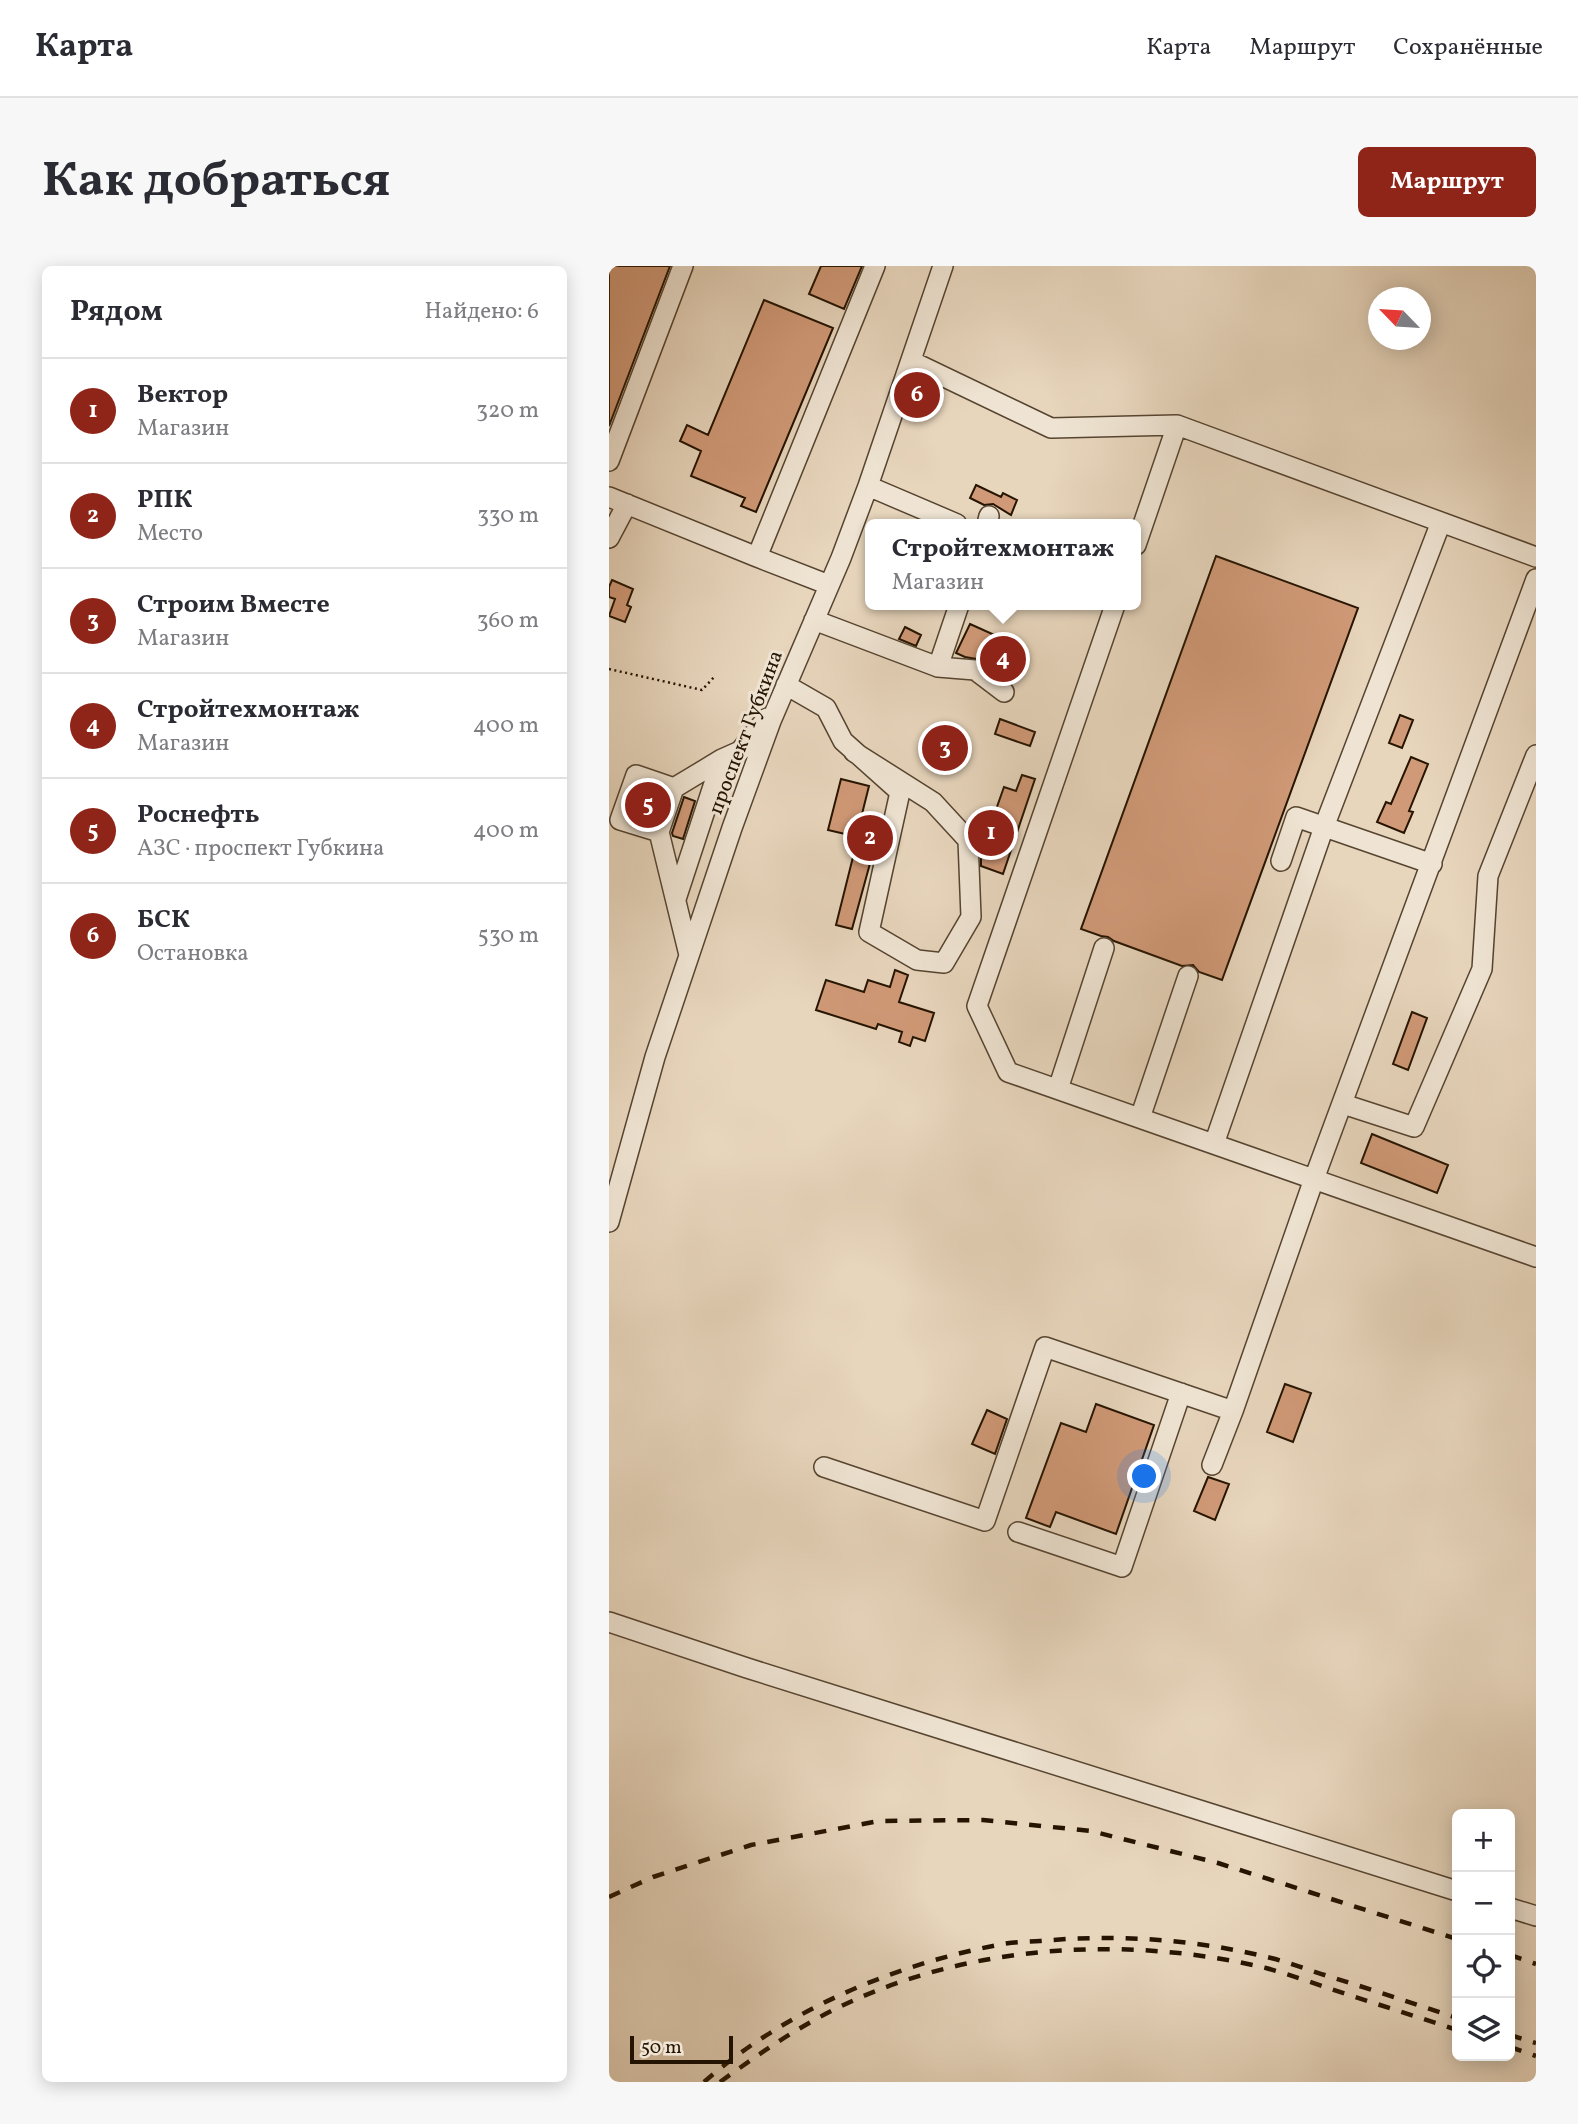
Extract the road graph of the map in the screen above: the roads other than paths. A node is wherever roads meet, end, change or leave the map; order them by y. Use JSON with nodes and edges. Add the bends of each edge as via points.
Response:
{"nodes":[{"id":1,"x":683,"y":266,"type":"edge"},
{"id":2,"x":875,"y":266,"type":"edge"},
{"id":3,"x":943,"y":266,"type":"edge"},
{"id":4,"x":911,"y":361,"type":"junction"},
{"id":5,"x":1177,"y":425,"type":"junction"},
{"id":6,"x":609,"y":461,"type":"edge"},
{"id":7,"x":868,"y":486,"type":"junction"},
{"id":8,"x":618,"y":500,"type":"edge"},
{"id":9,"x":945,"y":519,"type":"edge"},
{"id":10,"x":1441,"y":522,"type":"junction"},
{"id":11,"x":1141,"y":530,"type":"edge"},
{"id":12,"x":609,"y":538,"type":"edge"},
{"id":13,"x":757,"y":556,"type":"junction"},
{"id":14,"x":1536,"y":557,"type":"edge"},
{"id":15,"x":1536,"y":579,"type":"edge"},
{"id":16,"x":829,"y":585,"type":"junction"},
{"id":17,"x":957,"y":610,"type":"edge"},
{"id":18,"x":1113,"y":610,"type":"edge"},
{"id":19,"x":814,"y":620,"type":"junction"},
{"id":20,"x":938,"y":667,"type":"junction"},
{"id":21,"x":786,"y":685,"type":"junction"},
{"id":22,"x":1004,"y":692,"type":"dead end"},
{"id":23,"x":778,"y":703,"type":"junction"},
{"id":24,"x":854,"y":752,"type":"junction"},
{"id":25,"x":1536,"y":755,"type":"edge"},
{"id":26,"x":722,"y":759,"type":"junction"},
{"id":27,"x":674,"y":788,"type":"junction"},
{"id":28,"x":1324,"y":827,"type":"junction"},
{"id":29,"x":659,"y":832,"type":"junction"},
{"id":30,"x":1281,"y":862,"type":"dead end"},
{"id":31,"x":1432,"y":864,"type":"junction"},
{"id":32,"x":676,"y":900,"type":"junction"},
{"id":33,"x":1104,"y":948,"type":"dead end"},
{"id":34,"x":690,"y":956,"type":"junction"},
{"id":35,"x":1188,"y":976,"type":"dead end"},
{"id":36,"x":1058,"y":1089,"type":"junction"},
{"id":37,"x":1343,"y":1104,"type":"junction"},
{"id":38,"x":1140,"y":1118,"type":"junction"},
{"id":39,"x":1214,"y":1144,"type":"junction"},
{"id":40,"x":1314,"y":1179,"type":"junction"},
{"id":41,"x":609,"y":1222,"type":"edge"},
{"id":42,"x":1536,"y":1257,"type":"edge"},
{"id":43,"x":1181,"y":1393,"type":"junction"},
{"id":44,"x":1233,"y":1410,"type":"junction"},
{"id":45,"x":1212,"y":1465,"type":"dead end"},
{"id":46,"x":824,"y":1466,"type":"dead end"},
{"id":47,"x":1019,"y":1532,"type":"dead end"},
{"id":48,"x":609,"y":1622,"type":"edge"},
{"id":49,"x":1452,"y":1889,"type":"edge"},
{"id":50,"x":1515,"y":1910,"type":"edge"},
{"id":51,"x":1536,"y":1916,"type":"edge"}],
"edges":[{"from":1,"to":6,"type":"street"},
{"from":2,"to":13,"type":"street"},
{"from":3,"to":4,"type":"street","name":"проспект Губкина"},
{"from":4,"to":5,"type":"street","via":[[1051,428]]},
{"from":4,"to":7,"type":"street","name":"проспект Губкина"},
{"from":5,"to":10,"type":"street"},
{"from":5,"to":11,"type":"street"},
{"from":7,"to":9,"type":"street"},
{"from":7,"to":16,"type":"street","name":"проспект Губкина"},
{"from":8,"to":12,"type":"street"},
{"from":8,"to":13,"type":"street"},
{"from":10,"to":14,"type":"street"},
{"from":10,"to":28,"type":"street"},
{"from":13,"to":16,"type":"street"},
{"from":15,"to":31,"type":"street"},
{"from":16,"to":19,"type":"street","name":"проспект Губкина"},
{"from":17,"to":20,"type":"street"},
{"from":18,"to":36,"type":"street","via":[[978,1006],[1008,1072]]},
{"from":19,"to":20,"type":"street"},
{"from":19,"to":21,"type":"street","name":"проспект Губкина"},
{"from":20,"to":22,"type":"street","via":[[975,670]]},
{"from":21,"to":23,"type":"street","name":"проспект Губкина"},
{"from":21,"to":24,"type":"street","via":[[826,708]]},
{"from":23,"to":26,"type":"street","via":[[740,751]]},
{"from":23,"to":34,"type":"street","name":"проспект Губкина"},
{"from":24,"to":24,"type":"street","via":[[900,792],[869,932],[917,960],[944,963],[971,916],[968,840],[933,802]]},
{"from":25,"to":37,"type":"street","via":[[1488,876],[1482,969],[1414,1126]]},
{"from":26,"to":27,"type":"street"},
{"from":26,"to":32,"type":"street"},
{"from":27,"to":29,"type":"street"},
{"from":27,"to":29,"type":"street","via":[[636,775],[620,820]]},
{"from":28,"to":30,"type":"street","via":[[1296,817]]},
{"from":28,"to":31,"type":"street"},
{"from":28,"to":39,"type":"street"},
{"from":29,"to":32,"type":"street"},
{"from":31,"to":37,"type":"street"},
{"from":32,"to":34,"type":"street"},
{"from":33,"to":36,"type":"street"},
{"from":34,"to":41,"type":"street","name":"проспект Губкина","via":[[655,1057]]},
{"from":35,"to":38,"type":"street"},
{"from":36,"to":38,"type":"street"},
{"from":37,"to":40,"type":"street"},
{"from":38,"to":39,"type":"street"},
{"from":39,"to":40,"type":"street"},
{"from":40,"to":42,"type":"street"},
{"from":40,"to":44,"type":"street"},
{"from":43,"to":44,"type":"street"},
{"from":43,"to":46,"type":"street","via":[[1045,1347],[985,1521]]},
{"from":43,"to":47,"type":"street","via":[[1122,1567]]},
{"from":44,"to":45,"type":"street"},
{"from":48,"to":49,"type":"street"},
{"from":50,"to":51,"type":"street"}]}
